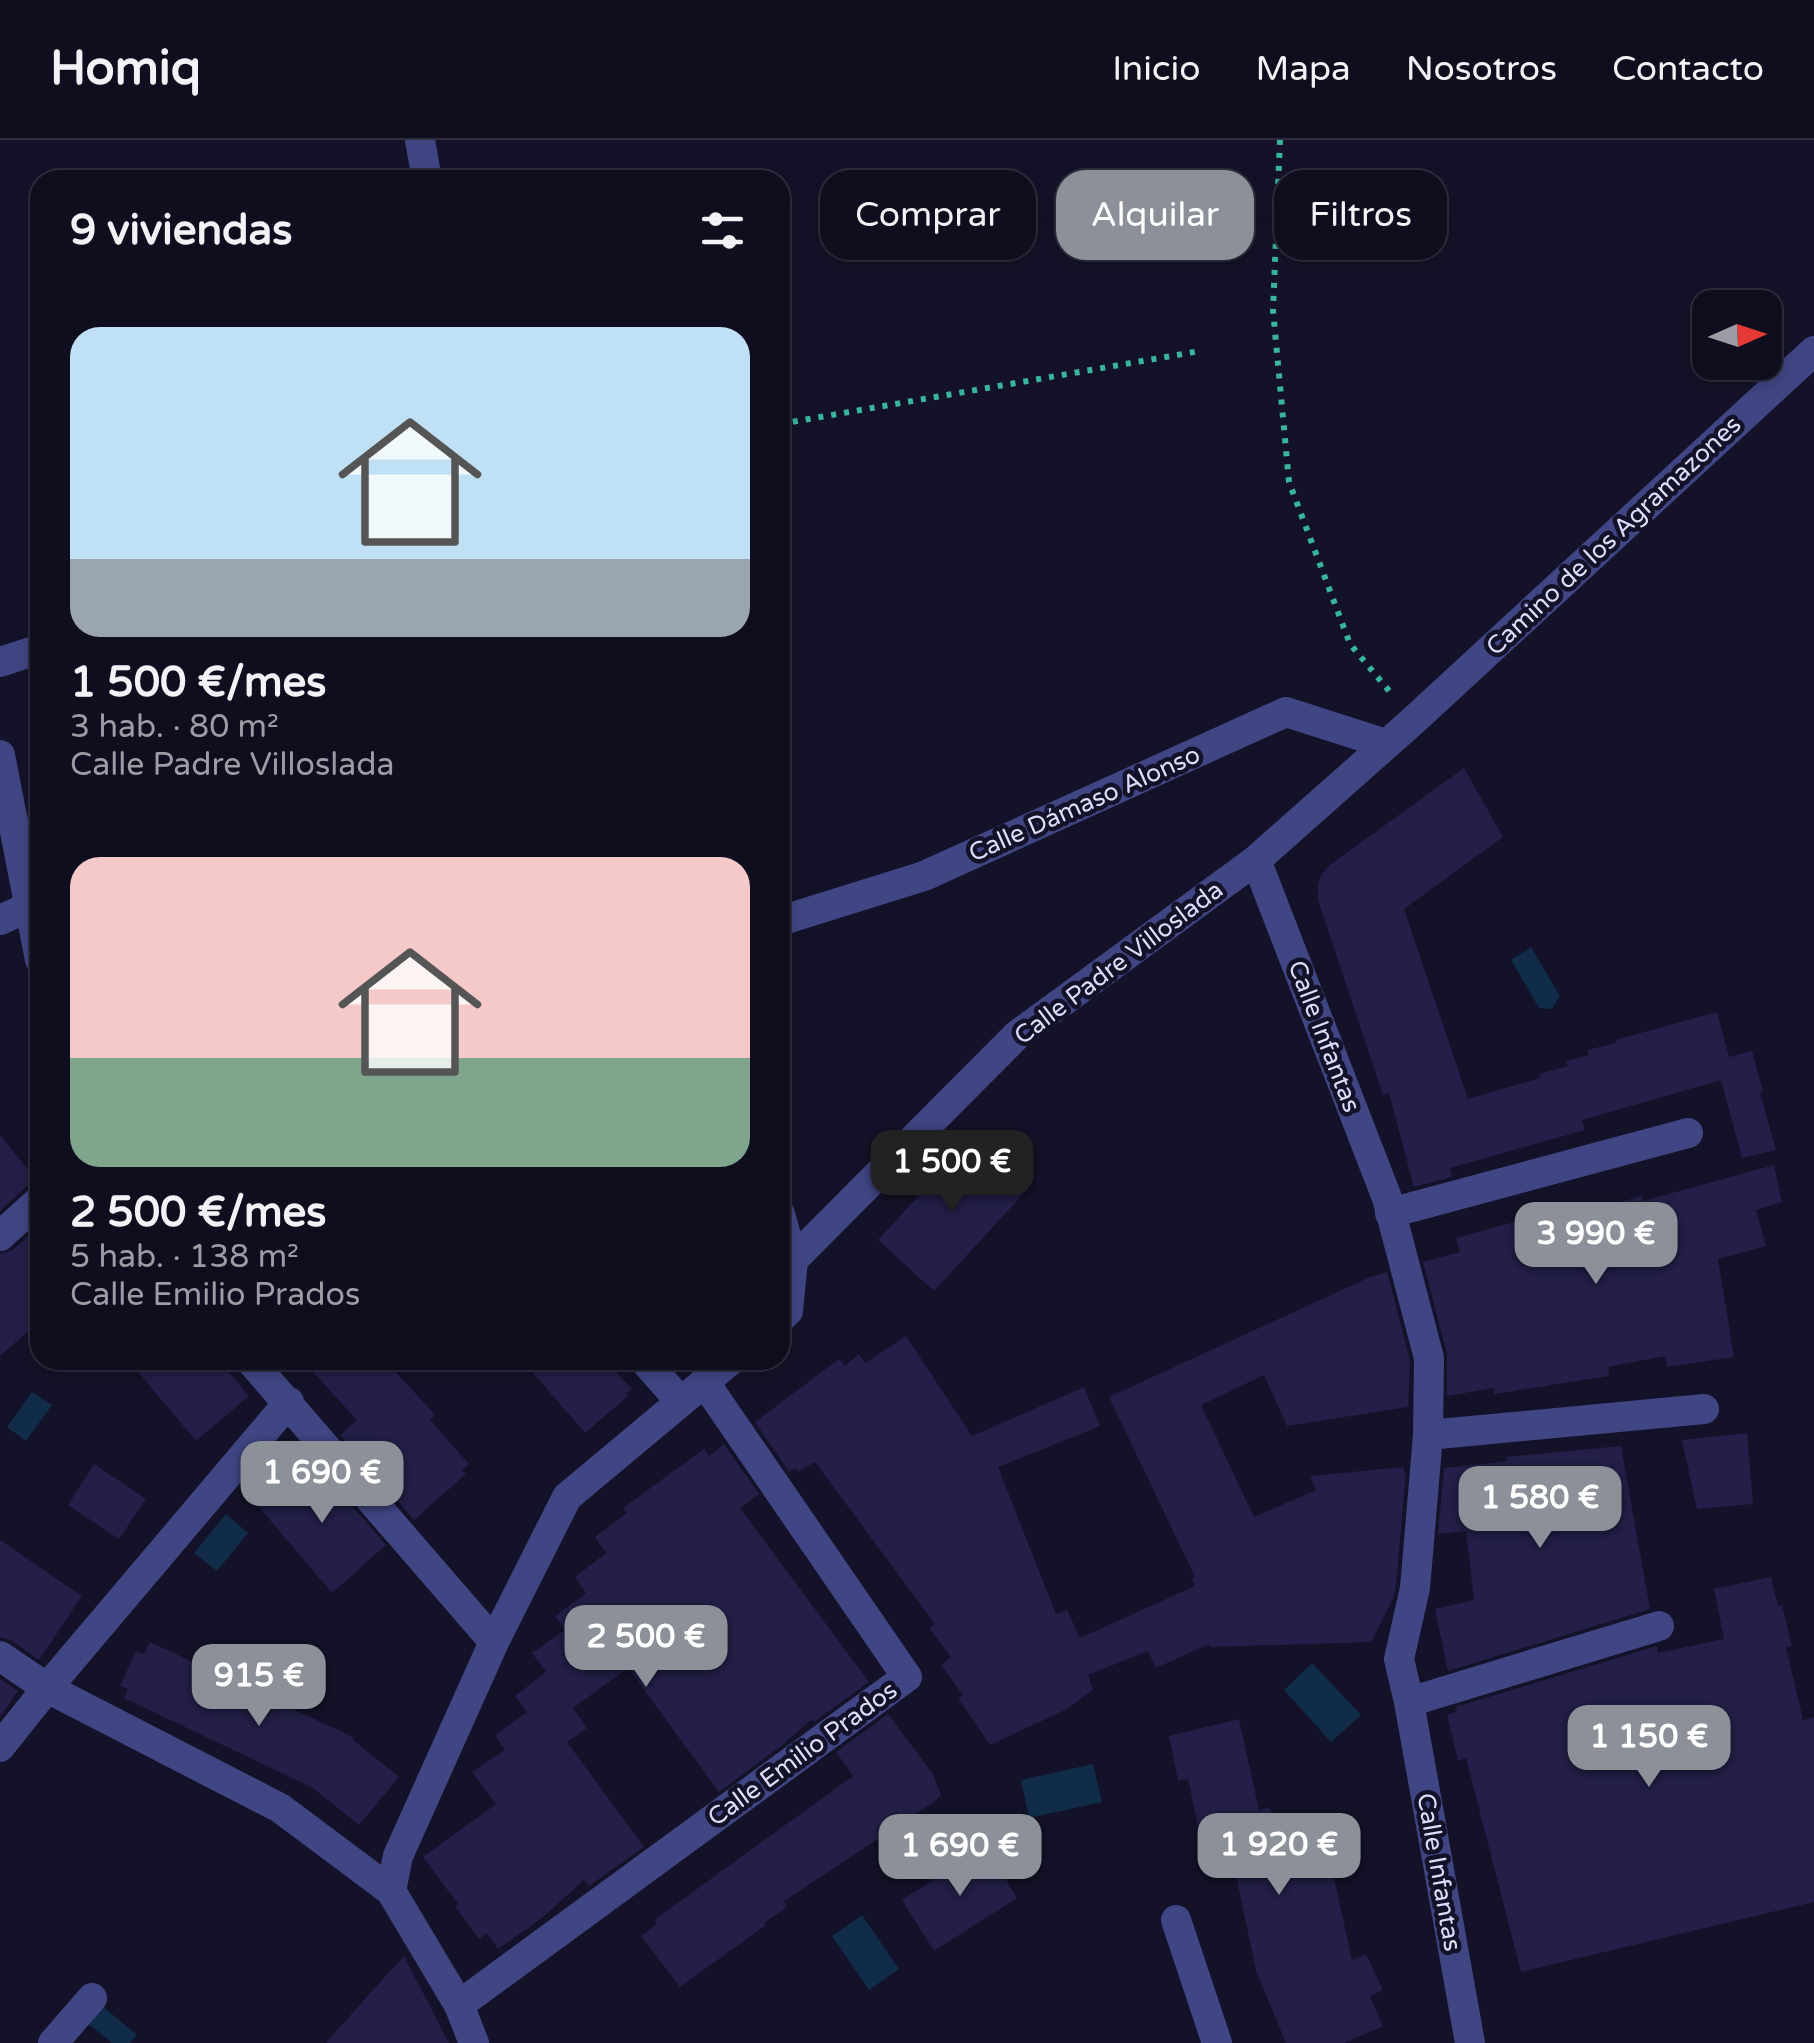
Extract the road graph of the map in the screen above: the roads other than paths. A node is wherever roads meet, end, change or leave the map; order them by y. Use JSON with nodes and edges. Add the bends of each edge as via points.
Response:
{"nodes":[{"id":1,"x":420,"y":140,"type":"edge"},
{"id":2,"x":425,"y":170,"type":"edge"},
{"id":3,"x":1814,"y":351,"type":"edge"},
{"id":4,"x":30,"y":652,"type":"edge"},
{"id":5,"x":0,"y":662,"type":"edge"},
{"id":6,"x":1414,"y":720,"type":"joint"},
{"id":7,"x":1386,"y":744,"type":"junction"},
{"id":8,"x":0,"y":755,"type":"edge"},
{"id":9,"x":1256,"y":860,"type":"junction"},
{"id":10,"x":30,"y":901,"type":"edge"},
{"id":11,"x":30,"y":906,"type":"edge"},
{"id":12,"x":790,"y":918,"type":"edge"},
{"id":13,"x":0,"y":920,"type":"edge"},
{"id":14,"x":1688,"y":1132,"type":"dead end"},
{"id":15,"x":30,"y":1209,"type":"edge"},
{"id":16,"x":1390,"y":1214,"type":"junction"},
{"id":17,"x":0,"y":1236,"type":"edge"},
{"id":18,"x":790,"y":1249,"type":"edge"},
{"id":19,"x":793,"y":1260,"type":"junction"},
{"id":20,"x":790,"y":1291,"type":"edge"},
{"id":21,"x":259,"y":1370,"type":"edge"},
{"id":22,"x":659,"y":1370,"type":"edge"},
{"id":23,"x":720,"y":1370,"type":"edge"},
{"id":24,"x":693,"y":1392,"type":"junction"},
{"id":25,"x":289,"y":1402,"type":"junction"},
{"id":26,"x":1704,"y":1409,"type":"dead end"},
{"id":27,"x":1428,"y":1435,"type":"junction"},
{"id":28,"x":1658,"y":1626,"type":"dead end"},
{"id":29,"x":494,"y":1642,"type":"junction"},
{"id":30,"x":0,"y":1656,"type":"edge"},
{"id":31,"x":47,"y":1688,"type":"junction"},
{"id":32,"x":1409,"y":1702,"type":"junction"},
{"id":33,"x":0,"y":1748,"type":"edge"},
{"id":34,"x":392,"y":1891,"type":"junction"},
{"id":35,"x":1176,"y":1920,"type":"dead end"},
{"id":36,"x":92,"y":1998,"type":"dead end"},
{"id":37,"x":459,"y":2005,"type":"junction"},
{"id":38,"x":53,"y":2043,"type":"edge"},
{"id":39,"x":474,"y":2043,"type":"edge"},
{"id":40,"x":1217,"y":2043,"type":"edge"},
{"id":41,"x":1470,"y":2043,"type":"edge"}],
"edges":[{"from":1,"to":2,"type":"street"},
{"from":3,"to":6,"type":"street","name":"Camino de los Agramazones"},
{"from":4,"to":5,"type":"street"},
{"from":6,"to":7,"type":"street","name":"Calle Padre Villoslada"},
{"from":7,"to":9,"type":"street","name":"Calle Padre Villoslada"},
{"from":7,"to":12,"type":"street","name":"Calle Dámaso Alonso","via":[[1286,712],[924,876]]},
{"from":8,"to":10,"type":"street"},
{"from":9,"to":16,"type":"street","name":"Calle Infantas"},
{"from":9,"to":19,"type":"street","name":"Calle Padre Villoslada","via":[[1017,1035]]},
{"from":11,"to":13,"type":"street"},
{"from":14,"to":16,"type":"street"},
{"from":15,"to":17,"type":"street"},
{"from":16,"to":27,"type":"street","name":"Calle Infantas","via":[[1430,1358]]},
{"from":18,"to":19,"type":"street"},
{"from":19,"to":20,"type":"street"},
{"from":21,"to":25,"type":"street"},
{"from":22,"to":24,"type":"street"},
{"from":23,"to":24,"type":"street"},
{"from":24,"to":29,"type":"street","via":[[567,1497]]},
{"from":24,"to":37,"type":"street","name":"Calle Emilio Prados","via":[[906,1677]]},
{"from":25,"to":29,"type":"street"},
{"from":25,"to":31,"type":"street"},
{"from":26,"to":27,"type":"street"},
{"from":27,"to":32,"type":"street","name":"Calle Infantas","via":[[1415,1588],[1399,1659]]},
{"from":28,"to":32,"type":"street"},
{"from":29,"to":34,"type":"street","via":[[398,1856]]},
{"from":30,"to":31,"type":"street"},
{"from":31,"to":33,"type":"street"},
{"from":31,"to":34,"type":"street","via":[[280,1808]]},
{"from":32,"to":41,"type":"street","name":"Calle Infantas"},
{"from":34,"to":37,"type":"street"},
{"from":35,"to":40,"type":"street"},
{"from":36,"to":38,"type":"street"},
{"from":37,"to":39,"type":"street"}]}
